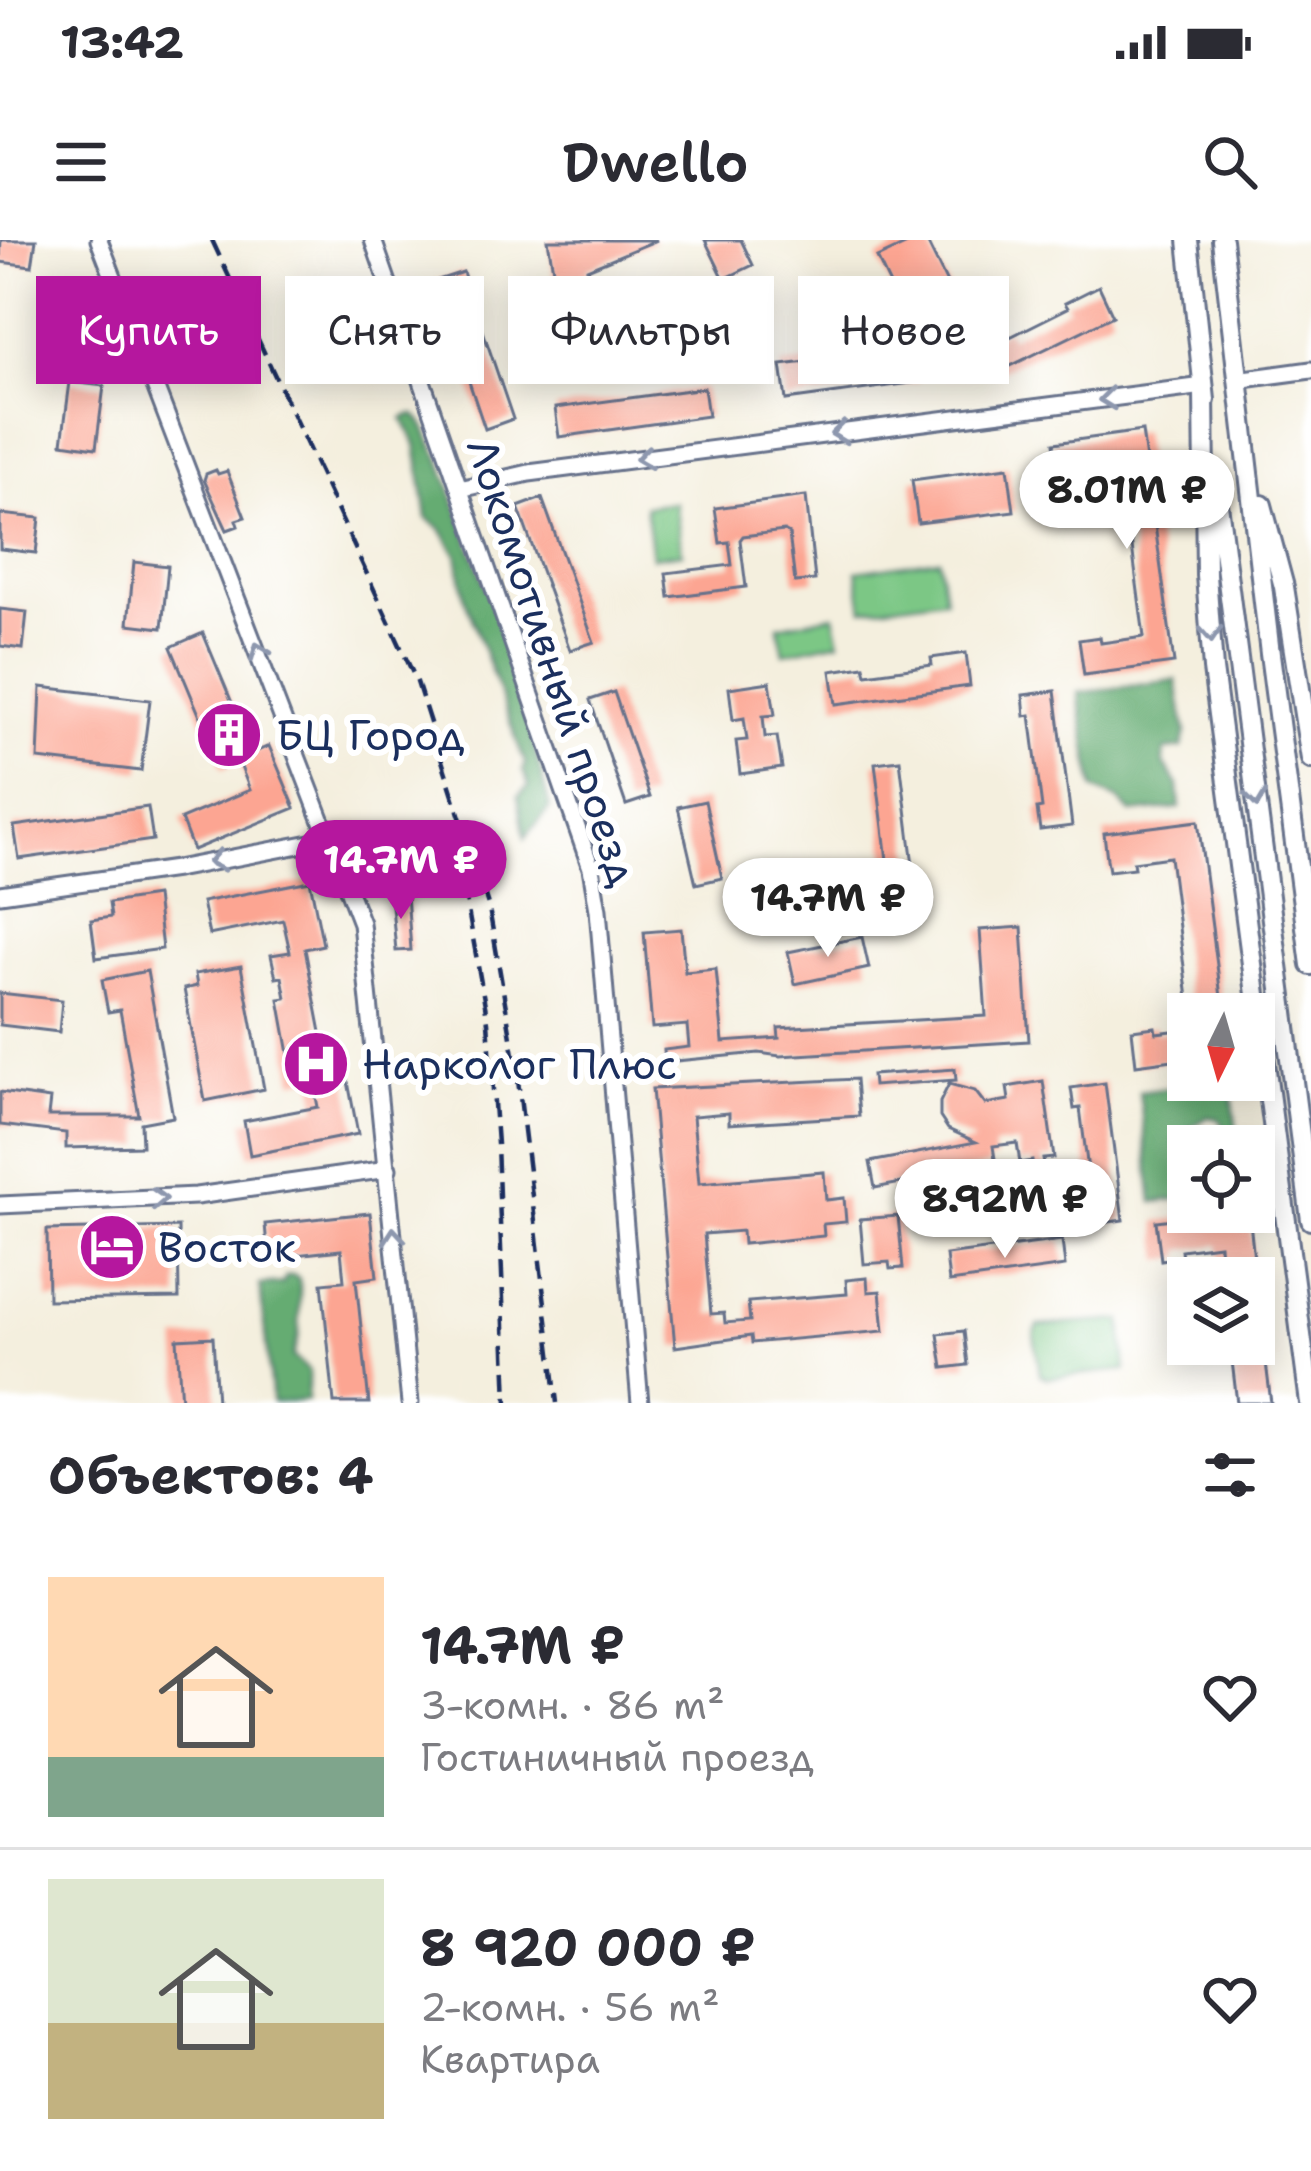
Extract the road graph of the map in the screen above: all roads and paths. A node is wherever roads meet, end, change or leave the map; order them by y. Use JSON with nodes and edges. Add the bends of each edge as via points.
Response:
{"nodes":[{"id":1,"x":100,"y":240,"type":"edge"},
{"id":2,"x":374,"y":240,"type":"edge"},
{"id":3,"x":1185,"y":240,"type":"edge"},
{"id":4,"x":1222,"y":240,"type":"edge"},
{"id":5,"x":1311,"y":370,"type":"edge"},
{"id":6,"x":1237,"y":380,"type":"junction"},
{"id":7,"x":1204,"y":389,"type":"junction"},
{"id":8,"x":1246,"y":447,"type":"junction"},
{"id":9,"x":460,"y":489,"type":"junction"},
{"id":10,"x":1311,"y":760,"type":"edge"},
{"id":11,"x":331,"y":838,"type":"junction"},
{"id":12,"x":0,"y":894,"type":"edge"},
{"id":13,"x":1311,"y":965,"type":"edge"},
{"id":14,"x":388,"y":1168,"type":"junction"},
{"id":15,"x":0,"y":1205,"type":"edge"},
{"id":16,"x":1311,"y":1220,"type":"edge"},
{"id":17,"x":410,"y":1403,"type":"edge"},
{"id":18,"x":640,"y":1403,"type":"edge"},
{"id":19,"x":1310,"y":1403,"type":"edge"}],
"edges":[{"from":11,"to":1,"type":"street","one_way":true},
{"from":2,"to":9,"type":"street","name":"Локомотивный проезд"},
{"from":3,"to":7,"type":"main road"},
{"from":4,"to":6,"type":"main road"},
{"from":5,"to":6,"type":"street"},
{"from":6,"to":8,"type":"main road"},
{"from":7,"to":9,"type":"street","one_way":true,"via":[[529,473]]},
{"from":7,"to":16,"type":"main road","one_way":true},
{"from":7,"to":19,"type":"main road","one_way":true,"via":[[1213,670]]},
{"from":8,"to":10,"type":"main road","via":[[1284,587]]},
{"from":8,"to":13,"type":"main road"},
{"from":9,"to":18,"type":"street","name":"Локомотивный проезд","via":[[596,892]]},
{"from":11,"to":12,"type":"street","one_way":true},
{"from":11,"to":14,"type":"street","via":[[366,950]]},
{"from":15,"to":14,"type":"street","one_way":true,"via":[[196,1196]]},
{"from":17,"to":14,"type":"street","one_way":true}]}
